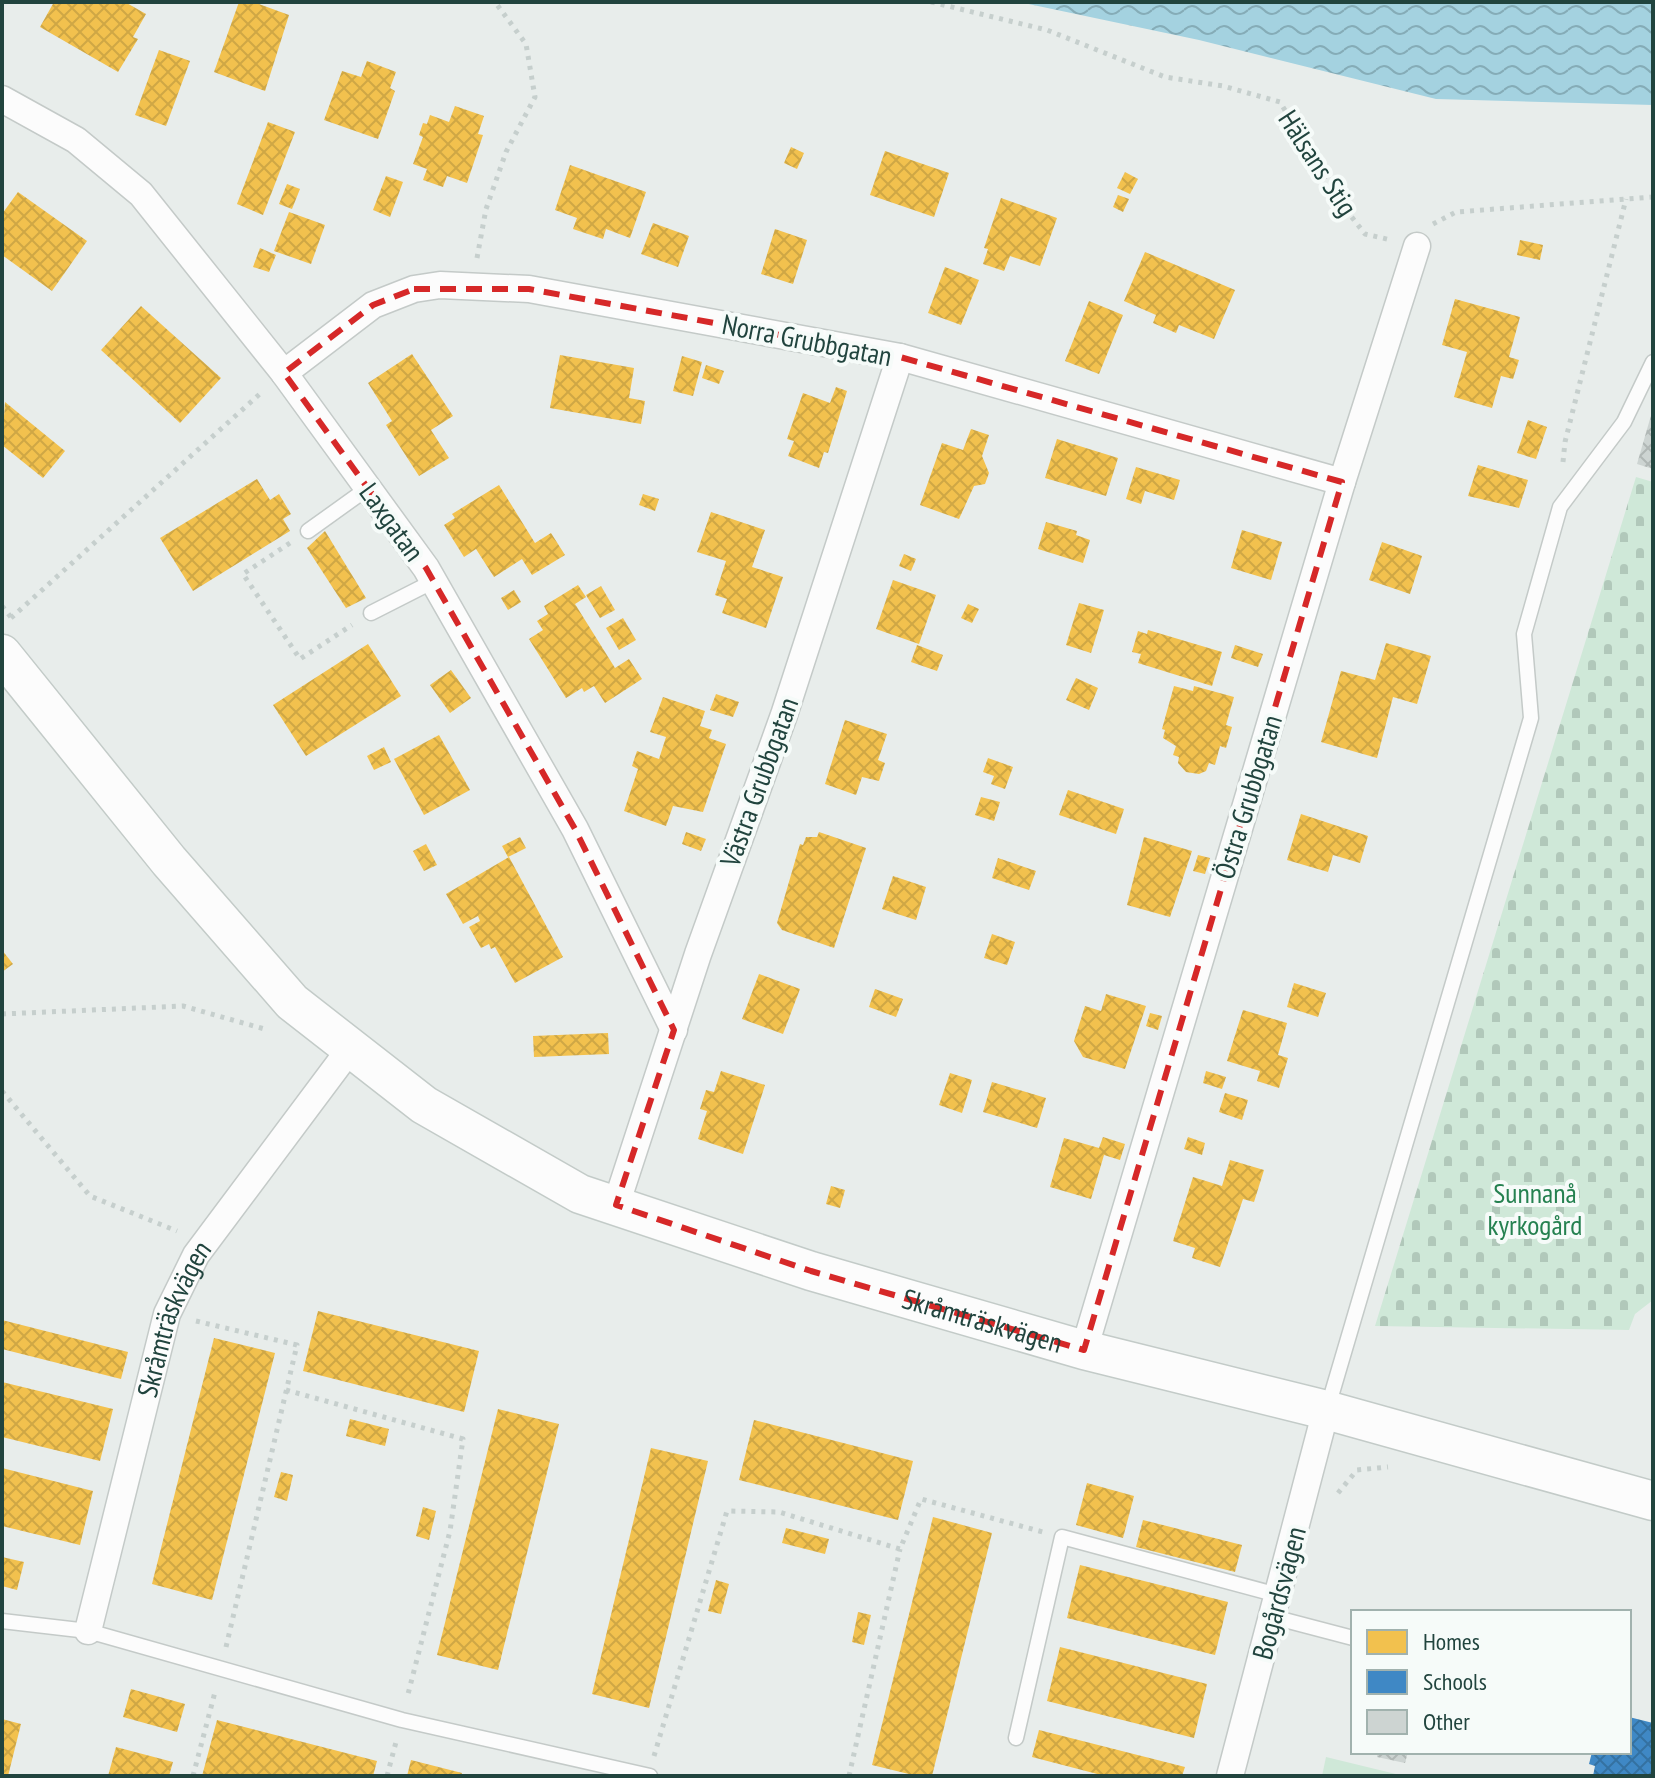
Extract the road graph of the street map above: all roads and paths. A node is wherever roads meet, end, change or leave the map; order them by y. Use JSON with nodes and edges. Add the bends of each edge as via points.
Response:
{"nodes":[{"id":1,"x":495,"y":2,"type":"edge"},
{"id":2,"x":931,"y":2,"type":"edge"},
{"id":3,"x":2,"y":99,"type":"edge"},
{"id":4,"x":1653,"y":197,"type":"edge"},
{"id":5,"x":1626,"y":199,"type":"junction"},
{"id":6,"x":1417,"y":246,"type":"junction"},
{"id":7,"x":477,"y":287,"type":"junction"},
{"id":8,"x":900,"y":357,"type":"junction"},
{"id":9,"x":1653,"y":362,"type":"edge"},
{"id":10,"x":284,"y":373,"type":"junction"},
{"id":11,"x":1342,"y":482,"type":"junction"},
{"id":12,"x":368,"y":488,"type":"junction"},
{"id":13,"x":1560,"y":507,"type":"junction"},
{"id":14,"x":308,"y":531,"type":"joint"},
{"id":15,"x":434,"y":581,"type":"junction"},
{"id":16,"x":2,"y":606,"type":"edge"},
{"id":17,"x":371,"y":613,"type":"joint"},
{"id":18,"x":2,"y":627,"type":"edge"},
{"id":19,"x":11,"y":634,"type":"edge"},
{"id":20,"x":2,"y":1014,"type":"edge"},
{"id":21,"x":674,"y":1030,"type":"junction"},
{"id":22,"x":279,"y":1038,"type":"dead end"},
{"id":23,"x":350,"y":1049,"type":"junction"},
{"id":24,"x":2,"y":1091,"type":"edge"},
{"id":25,"x":616,"y":1205,"type":"junction"},
{"id":26,"x":205,"y":1243,"type":"junction"},
{"id":27,"x":167,"y":1314,"type":"junction"},
{"id":28,"x":1084,"y":1350,"type":"junction"},
{"id":29,"x":286,"y":1390,"type":"junction"},
{"id":30,"x":1326,"y":1410,"type":"junction"},
{"id":31,"x":1653,"y":1501,"type":"edge"},
{"id":32,"x":1062,"y":1537,"type":"junction"},
{"id":33,"x":900,"y":1549,"type":"junction"},
{"id":34,"x":1276,"y":1606,"type":"junction"},
{"id":35,"x":2,"y":1621,"type":"edge"},
{"id":36,"x":88,"y":1631,"type":"junction"},
{"id":37,"x":1351,"y":1637,"type":"edge"},
{"id":38,"x":220,"y":1671,"type":"junction"},
{"id":39,"x":402,"y":1720,"type":"junction"},
{"id":40,"x":1016,"y":1738,"type":"dead end"},
{"id":41,"x":193,"y":1776,"type":"edge"},
{"id":42,"x":387,"y":1776,"type":"edge"},
{"id":43,"x":649,"y":1776,"type":"edge"},
{"id":44,"x":849,"y":1776,"type":"edge"},
{"id":45,"x":1230,"y":1776,"type":"edge"}],
"edges":[{"from":1,"to":7,"type":"path","via":[[526,44],[535,97],[506,152],[486,209],[478,241]]},
{"from":2,"to":6,"type":"path","name":"Hälsans Stig","via":[[1047,30],[1165,77],[1280,102],[1365,234]]},
{"from":3,"to":10,"type":"street","name":"Laxgatan","via":[[76,140],[141,194]]},
{"from":4,"to":5,"type":"path"},
{"from":5,"to":6,"type":"path","via":[[1456,212],[1431,225]]},
{"from":5,"to":13,"type":"path","via":[[1565,442]]},
{"from":6,"to":11,"type":"street","name":"Östra Grubbgatan"},
{"from":7,"to":8,"type":"street","name":"Norra Grubbgatan","via":[[529,289]]},
{"from":7,"to":10,"type":"street","name":"Norra Grubbgatan","via":[[414,289],[373,305]]},
{"from":8,"to":11,"type":"street","name":"Norra Grubbgatan"},
{"from":8,"to":21,"type":"street","name":"Västra Grubbgatan","via":[[784,715]]},
{"from":9,"to":13,"type":"lane","via":[[1624,422]]},
{"from":10,"to":12,"type":"street","name":"Laxgatan"},
{"from":10,"to":19,"type":"path"},
{"from":11,"to":28,"type":"street","name":"Östra Grubbgatan"},
{"from":12,"to":14,"type":"lane"},
{"from":12,"to":15,"type":"street","name":"Laxgatan"},
{"from":13,"to":30,"type":"lane","via":[[1524,634],[1531,718]]},
{"from":14,"to":17,"type":"path","via":[[243,574],[300,659]]},
{"from":15,"to":17,"type":"lane"},
{"from":15,"to":21,"type":"street","name":"Laxgatan","via":[[575,829]]},
{"from":16,"to":19,"type":"path"},
{"from":18,"to":19,"type":"path"},
{"from":19,"to":23,"type":"main road","name":"Skråmträskvägen","via":[[169,861],[292,1002]]},
{"from":20,"to":22,"type":"path","via":[[183,1006],[266,1029]]},
{"from":21,"to":25,"type":"street","name":"Västra Grubbgatan"},
{"from":23,"to":25,"type":"main road","name":"Skråmträskvägen","via":[[424,1105],[580,1194]]},
{"from":23,"to":26,"type":"street","name":"Skråmträskvägen"},
{"from":24,"to":26,"type":"path","via":[[90,1196]]},
{"from":25,"to":28,"type":"main road","name":"Skråmträskvägen","via":[[811,1271]]},
{"from":26,"to":27,"type":"street","name":"Skråmträskvägen"},
{"from":27,"to":29,"type":"path","via":[[297,1345]]},
{"from":27,"to":36,"type":"street","name":"Skråmträskvägen"},
{"from":28,"to":30,"type":"main road","name":"Skråmträskvägen"},
{"from":29,"to":38,"type":"path"},
{"from":29,"to":39,"type":"path","via":[[463,1439],[450,1531]]},
{"from":30,"to":31,"type":"main road","name":"Skråmträskvägen"},
{"from":30,"to":34,"type":"street","name":"Bogårdsvägen"},
{"from":32,"to":33,"type":"path","via":[[921,1499]]},
{"from":32,"to":34,"type":"lane"},
{"from":32,"to":40,"type":"lane"},
{"from":33,"to":43,"type":"path","via":[[779,1512],[727,1511]]},
{"from":33,"to":44,"type":"path"},
{"from":34,"to":37,"type":"lane"},
{"from":34,"to":45,"type":"street","name":"Bogårdsvägen"},
{"from":35,"to":36,"type":"lane"},
{"from":36,"to":38,"type":"lane"},
{"from":38,"to":39,"type":"lane"},
{"from":38,"to":41,"type":"path"},
{"from":39,"to":42,"type":"path"},
{"from":39,"to":43,"type":"lane"}]}
